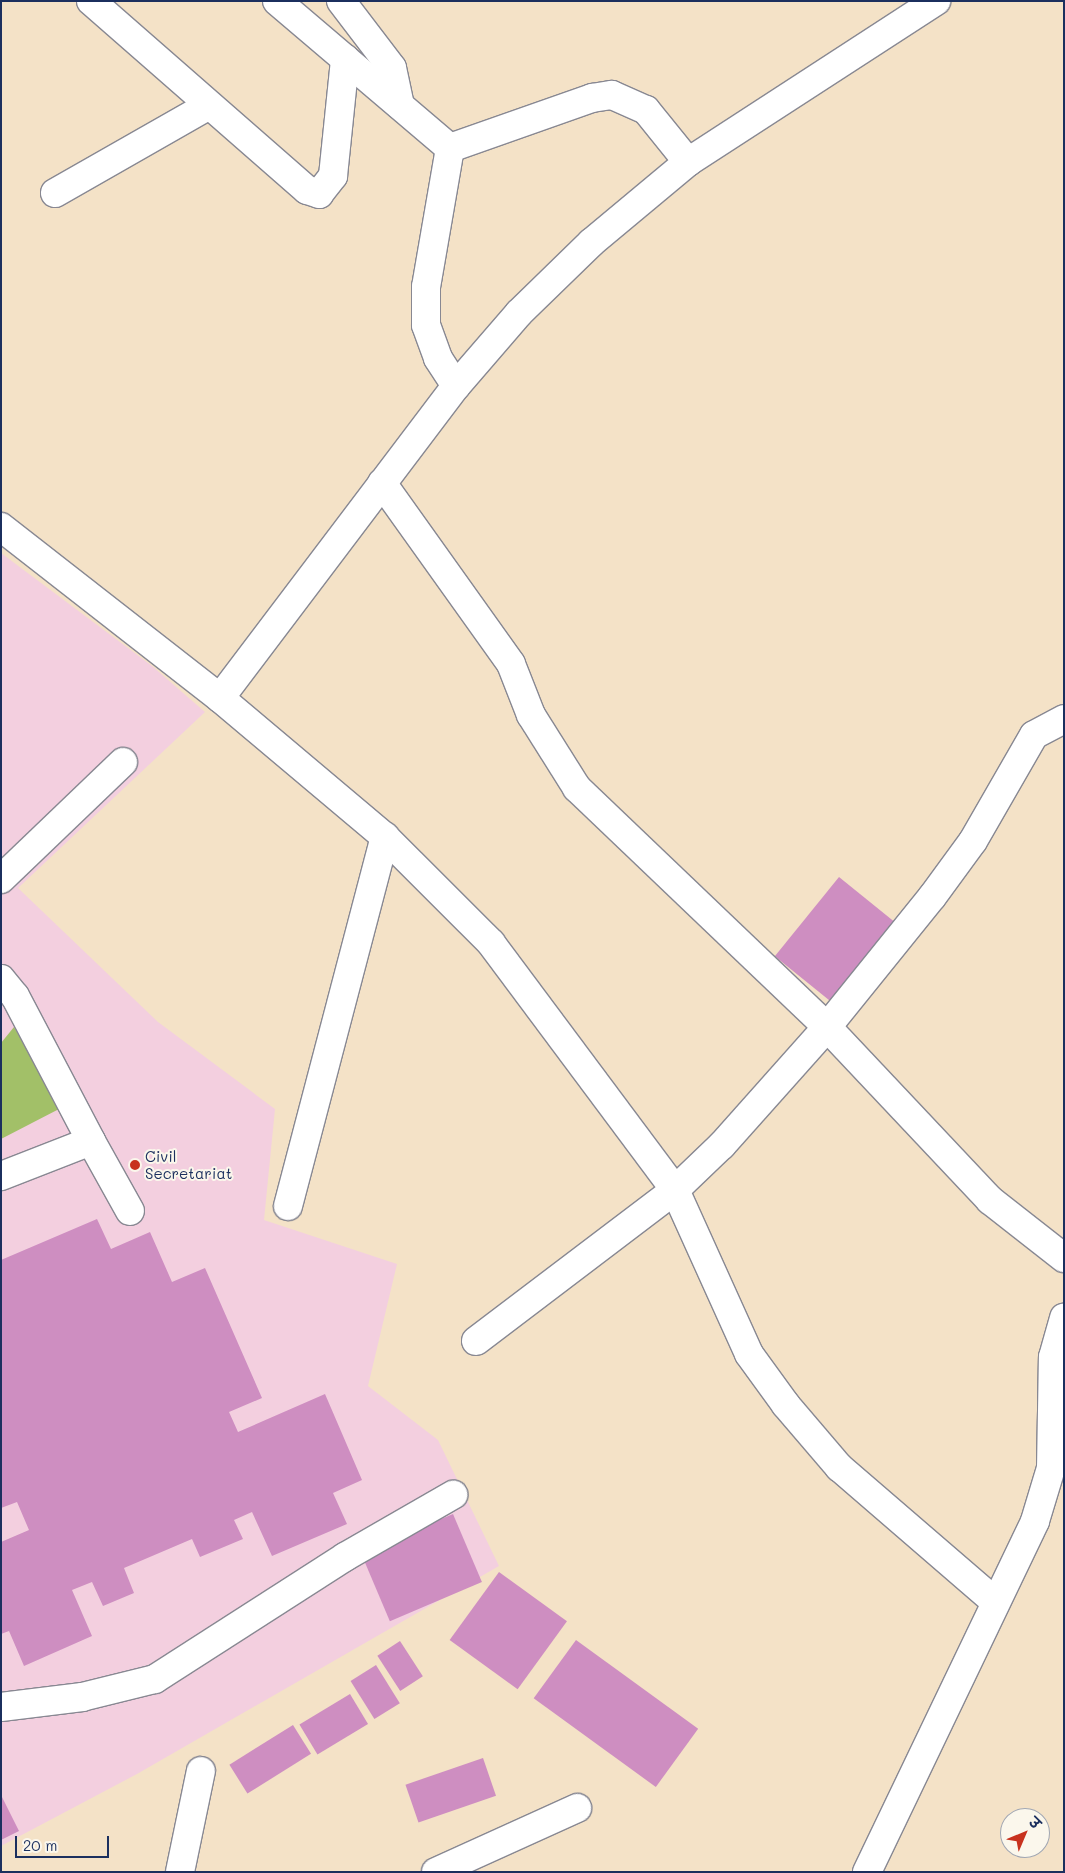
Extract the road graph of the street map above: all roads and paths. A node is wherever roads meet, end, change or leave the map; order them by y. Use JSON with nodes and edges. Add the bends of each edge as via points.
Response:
{"nodes":[{"id":1,"x":90,"y":1,"type":"edge"},
{"id":2,"x":277,"y":1,"type":"edge"},
{"id":3,"x":342,"y":1,"type":"edge"},
{"id":4,"x":936,"y":1,"type":"edge"},
{"id":5,"x":345,"y":59,"type":"junction"},
{"id":6,"x":209,"y":105,"type":"junction"},
{"id":7,"x":400,"y":105,"type":"junction"},
{"id":8,"x":450,"y":148,"type":"junction"},
{"id":9,"x":688,"y":162,"type":"junction"},
{"id":10,"x":55,"y":193,"type":"dead end"},
{"id":11,"x":456,"y":386,"type":"junction"},
{"id":12,"x":382,"y":483,"type":"junction"},
{"id":13,"x":1,"y":526,"type":"edge"},
{"id":14,"x":220,"y":698,"type":"junction"},
{"id":15,"x":1064,"y":719,"type":"edge"},
{"id":16,"x":123,"y":762,"type":"dead end"},
{"id":17,"x":385,"y":836,"type":"junction"},
{"id":18,"x":1,"y":879,"type":"edge"},
{"id":19,"x":6,"y":994,"type":"edge"},
{"id":20,"x":826,"y":1027,"type":"junction"},
{"id":21,"x":91,"y":1142,"type":"junction"},
{"id":22,"x":1,"y":1176,"type":"edge"},
{"id":23,"x":675,"y":1190,"type":"junction"},
{"id":24,"x":288,"y":1206,"type":"dead end"},
{"id":25,"x":130,"y":1211,"type":"dead end"},
{"id":26,"x":1064,"y":1258,"type":"edge"},
{"id":27,"x":1064,"y":1318,"type":"edge"},
{"id":28,"x":476,"y":1342,"type":"dead end"},
{"id":29,"x":1058,"y":1475,"type":"edge"},
{"id":30,"x":453,"y":1495,"type":"dead end"},
{"id":31,"x":994,"y":1601,"type":"junction"},
{"id":32,"x":1,"y":1707,"type":"edge"},
{"id":33,"x":201,"y":1771,"type":"dead end"},
{"id":34,"x":578,"y":1808,"type":"dead end"},
{"id":35,"x":180,"y":1872,"type":"edge"},
{"id":36,"x":436,"y":1872,"type":"edge"},
{"id":37,"x":867,"y":1872,"type":"edge"}],
"edges":[{"from":1,"to":6,"type":"street"},
{"from":2,"to":5,"type":"street"},
{"from":3,"to":7,"type":"street","via":[[392,68]]},
{"from":4,"to":9,"type":"street"},
{"from":5,"to":6,"type":"street","via":[[333,176],[318,194],[307,190]]},
{"from":5,"to":7,"type":"street"},
{"from":6,"to":10,"type":"street"},
{"from":7,"to":8,"type":"street"},
{"from":8,"to":9,"type":"street","via":[[592,98],[612,95],[646,110]]},
{"from":8,"to":11,"type":"street","via":[[426,287],[426,325],[438,358]]},
{"from":9,"to":11,"type":"street","via":[[592,242],[519,313]]},
{"from":11,"to":12,"type":"street"},
{"from":12,"to":14,"type":"street"},
{"from":12,"to":20,"type":"street","via":[[512,664],[531,714],[578,788]]},
{"from":13,"to":14,"type":"street"},
{"from":14,"to":17,"type":"street"},
{"from":15,"to":20,"type":"street","via":[[1034,735],[973,841]]},
{"from":16,"to":18,"type":"street"},
{"from":17,"to":23,"type":"street","via":[[491,943]]},
{"from":17,"to":24,"type":"street"},
{"from":19,"to":21,"type":"street"},
{"from":20,"to":23,"type":"street"},
{"from":20,"to":26,"type":"street","via":[[990,1200]]},
{"from":21,"to":22,"type":"street"},
{"from":21,"to":25,"type":"street"},
{"from":23,"to":28,"type":"street"},
{"from":23,"to":31,"type":"street","via":[[749,1354],[786,1405],[839,1467]]},
{"from":27,"to":29,"type":"street","via":[[1050,1392]]},
{"from":29,"to":31,"type":"street"},
{"from":30,"to":32,"type":"street","via":[[345,1557],[155,1679],[82,1697]]},
{"from":31,"to":37,"type":"street"},
{"from":33,"to":35,"type":"street"},
{"from":34,"to":36,"type":"street"}]}
